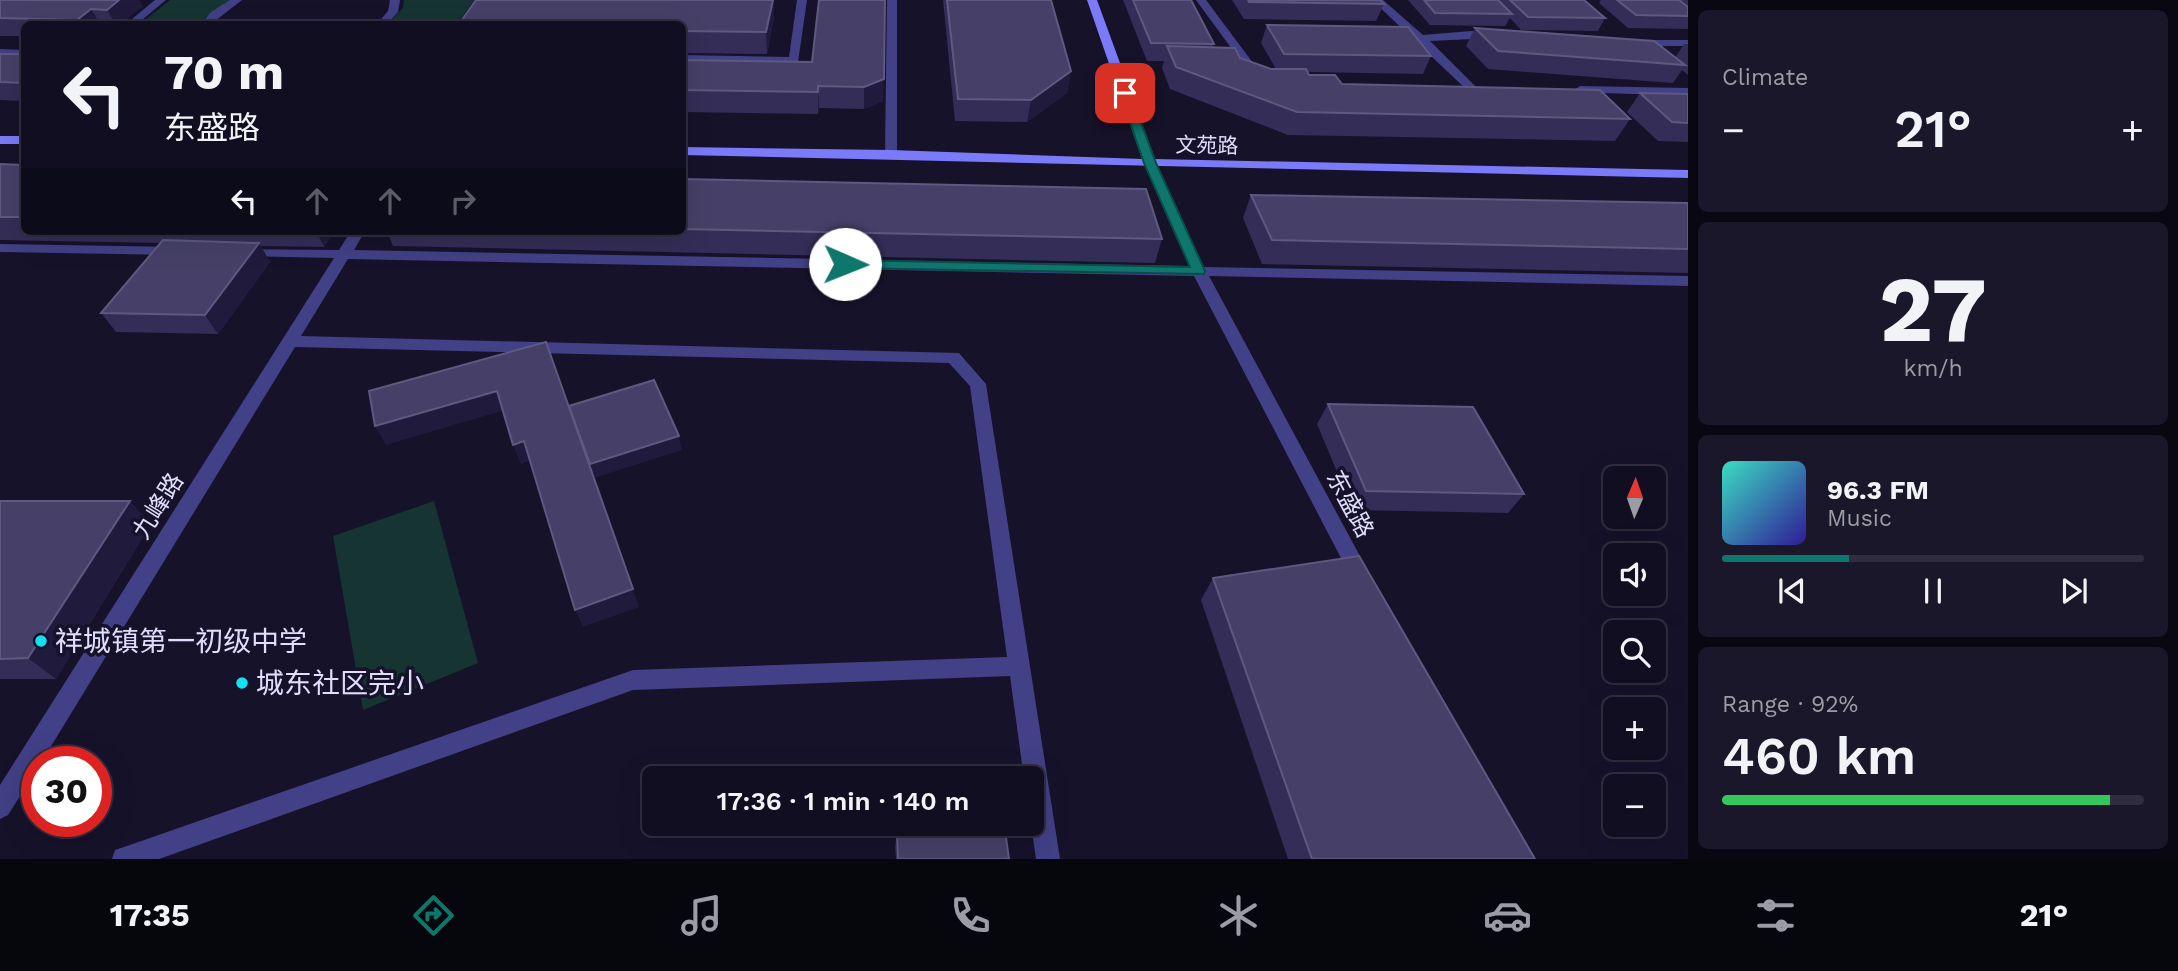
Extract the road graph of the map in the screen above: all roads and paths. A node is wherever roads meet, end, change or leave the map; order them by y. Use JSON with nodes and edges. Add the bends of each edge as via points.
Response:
{"nodes":[{"id":1,"x":161,"y":0,"type":"edge"},
{"id":2,"x":237,"y":0,"type":"edge"},
{"id":3,"x":395,"y":0,"type":"edge"},
{"id":4,"x":802,"y":0,"type":"edge"},
{"id":5,"x":892,"y":0,"type":"edge"},
{"id":6,"x":1092,"y":0,"type":"edge"},
{"id":7,"x":1201,"y":0,"type":"edge"},
{"id":8,"x":1377,"y":0,"type":"edge"},
{"id":9,"x":135,"y":21,"type":"edge"},
{"id":10,"x":209,"y":21,"type":"edge"},
{"id":11,"x":385,"y":21,"type":"edge"},
{"id":12,"x":1511,"y":36,"type":"edge"},
{"id":13,"x":1421,"y":38,"type":"junction"},
{"id":14,"x":1619,"y":43,"type":"edge"},
{"id":15,"x":1688,"y":43,"type":"edge"},
{"id":16,"x":0,"y":52,"type":"edge"},
{"id":17,"x":21,"y":53,"type":"edge"},
{"id":18,"x":686,"y":58,"type":"edge"},
{"id":19,"x":1271,"y":77,"type":"edge"},
{"id":20,"x":1458,"y":88,"type":"edge"},
{"id":21,"x":1472,"y":89,"type":"junction"},
{"id":22,"x":1485,"y":89,"type":"edge"},
{"id":23,"x":1566,"y":90,"type":"edge"},
{"id":24,"x":1688,"y":92,"type":"edge"},
{"id":25,"x":0,"y":140,"type":"edge"},
{"id":26,"x":21,"y":140,"type":"edge"},
{"id":27,"x":686,"y":151,"type":"edge"},
{"id":28,"x":891,"y":154,"type":"junction"},
{"id":29,"x":1150,"y":163,"type":"junction"},
{"id":30,"x":1688,"y":174,"type":"edge"},
{"id":31,"x":355,"y":235,"type":"edge"},
{"id":32,"x":0,"y":248,"type":"edge"},
{"id":33,"x":192,"y":251,"type":"edge"},
{"id":34,"x":219,"y":252,"type":"edge"},
{"id":35,"x":343,"y":254,"type":"junction"},
{"id":36,"x":1199,"y":271,"type":"junction"},
{"id":37,"x":1688,"y":281,"type":"edge"},
{"id":38,"x":289,"y":341,"type":"junction"},
{"id":39,"x":1372,"y":597,"type":"edge"},
{"id":40,"x":1020,"y":666,"type":"junction"},
{"id":41,"x":0,"y":807,"type":"edge"},
{"id":42,"x":124,"y":859,"type":"edge"},
{"id":43,"x":1048,"y":859,"type":"edge"}],
"edges":[{"from":1,"to":9,"type":"street"},
{"from":2,"to":10,"type":"street"},
{"from":3,"to":11,"type":"street"},
{"from":4,"to":18,"type":"street","via":[[794,60]]},
{"from":5,"to":28,"type":"street"},
{"from":6,"to":29,"type":"main road"},
{"from":7,"to":19,"type":"street","via":[[1252,69]]},
{"from":8,"to":13,"type":"street"},
{"from":12,"to":13,"type":"street"},
{"from":13,"to":21,"type":"street"},
{"from":14,"to":15,"type":"street"},
{"from":16,"to":17,"type":"street"},
{"from":20,"to":21,"type":"street"},
{"from":21,"to":22,"type":"street"},
{"from":23,"to":24,"type":"street"},
{"from":25,"to":26,"type":"main road"},
{"from":27,"to":28,"type":"main road","name":"文苑路"},
{"from":28,"to":29,"type":"main road","name":"文苑路"},
{"from":29,"to":30,"type":"main road","name":"文苑路"},
{"from":29,"to":36,"type":"street","name":"东盛路"},
{"from":31,"to":35,"type":"street","name":"九峰路"},
{"from":32,"to":33,"type":"street"},
{"from":34,"to":35,"type":"street"},
{"from":35,"to":36,"type":"street"},
{"from":35,"to":38,"type":"street","name":"九峰路"},
{"from":36,"to":37,"type":"street"},
{"from":36,"to":39,"type":"street","name":"东盛路"},
{"from":38,"to":40,"type":"street","via":[[953,357],[978,384]]},
{"from":38,"to":41,"type":"street","name":"九峰路"},
{"from":40,"to":42,"type":"street","via":[[633,680]]},
{"from":40,"to":43,"type":"street"}]}
